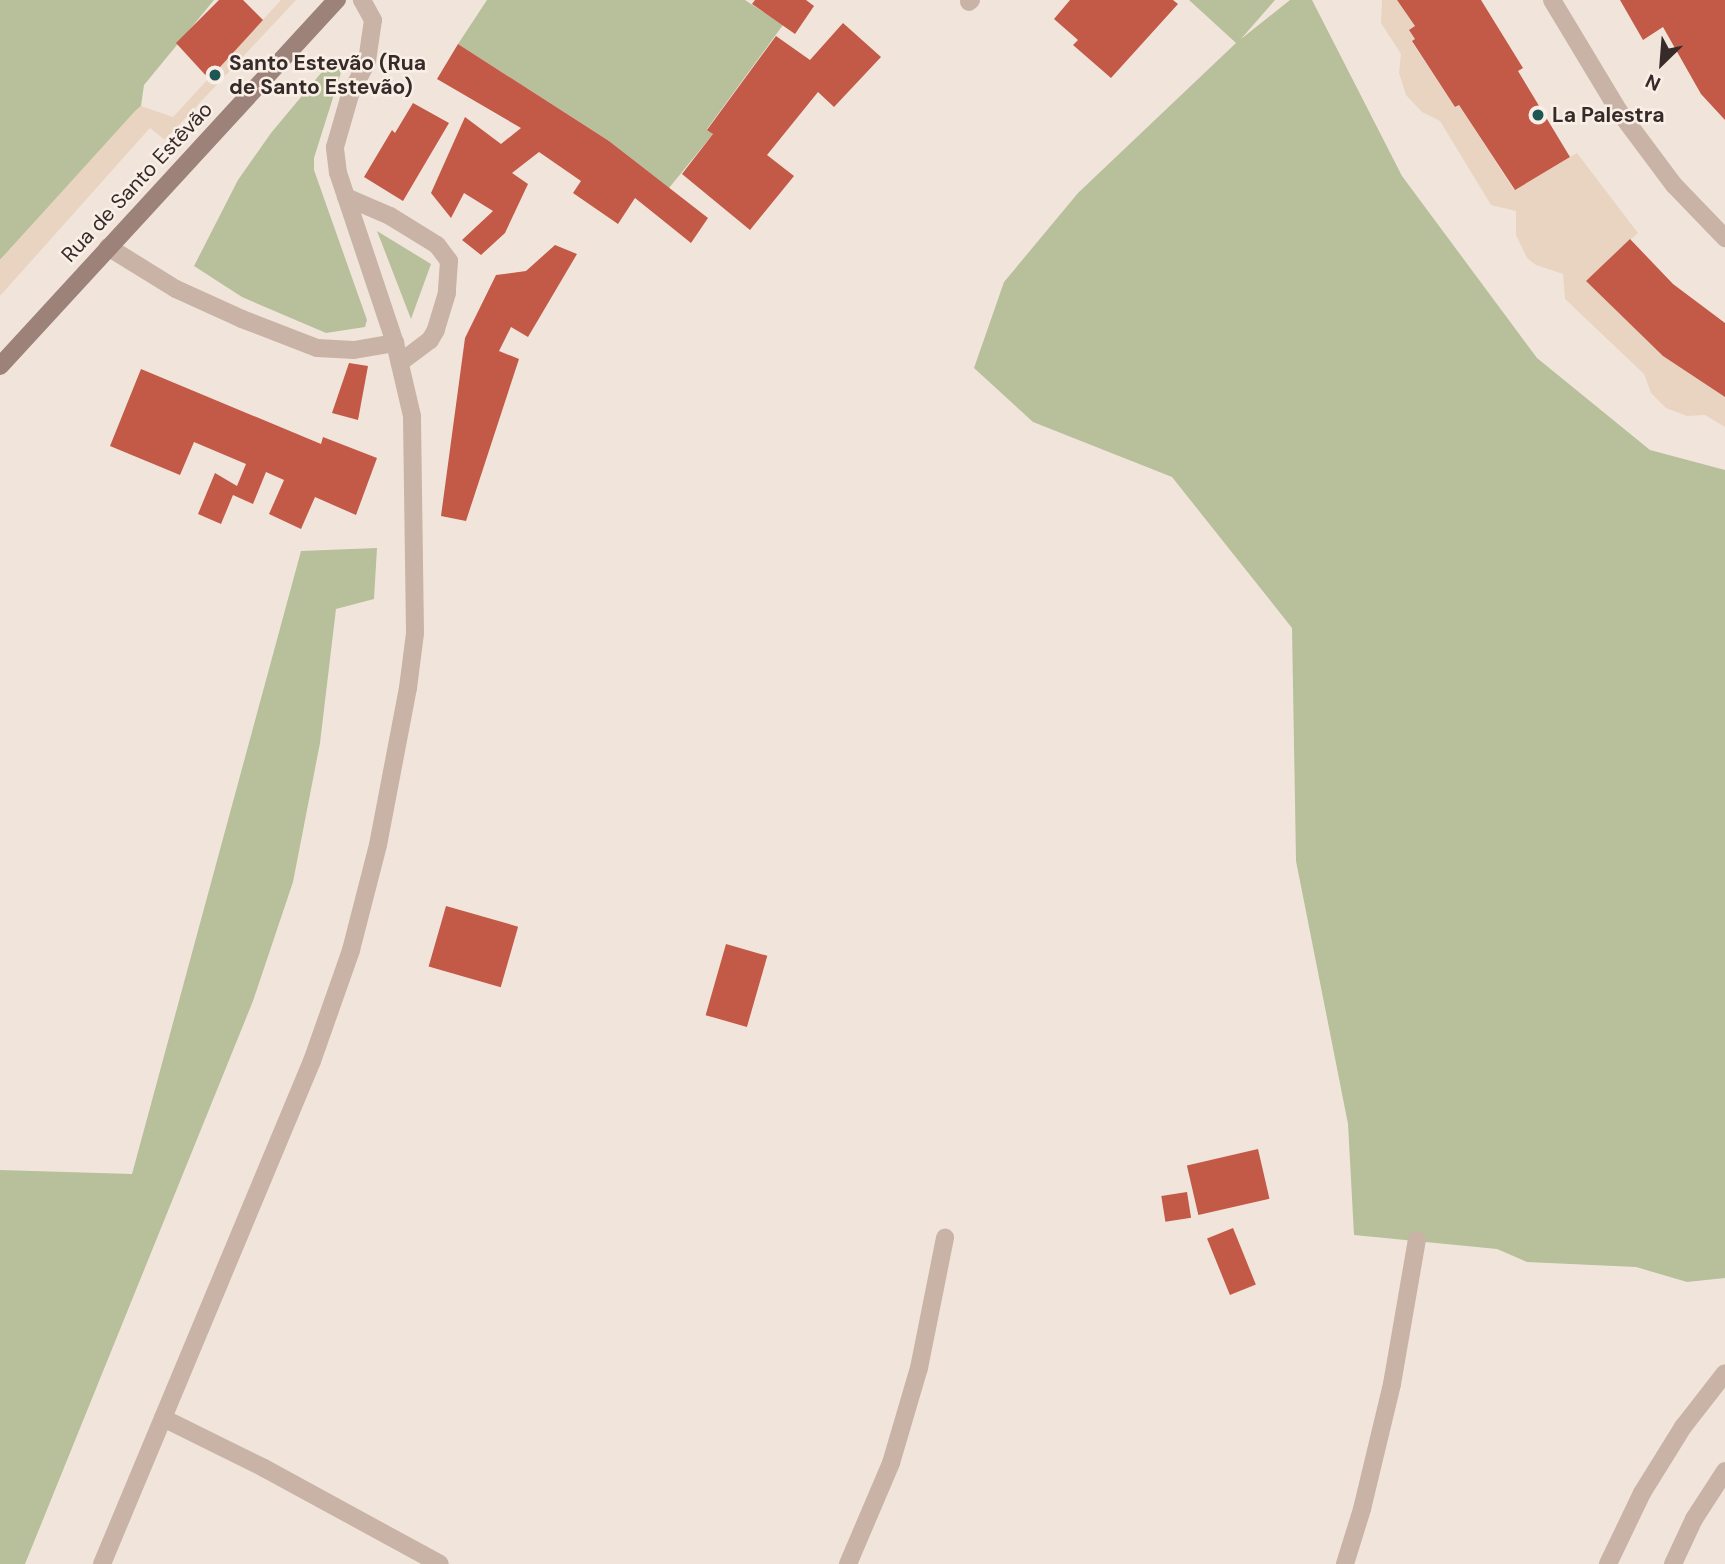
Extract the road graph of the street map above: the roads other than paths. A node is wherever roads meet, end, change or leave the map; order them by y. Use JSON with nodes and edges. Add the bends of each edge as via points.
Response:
{"nodes":[{"id":1,"x":337,"y":0,"type":"edge"},
{"id":2,"x":362,"y":0,"type":"edge"},
{"id":3,"x":1552,"y":0,"type":"edge"},
{"id":4,"x":346,"y":197,"type":"junction"},
{"id":5,"x":1725,"y":238,"type":"edge"},
{"id":6,"x":108,"y":247,"type":"junction"},
{"id":7,"x":395,"y":343,"type":"junction"},
{"id":8,"x":400,"y":363,"type":"junction"},
{"id":9,"x":0,"y":366,"type":"edge"},
{"id":10,"x":945,"y":1238,"type":"dead end"},
{"id":11,"x":1417,"y":1240,"type":"dead end"},
{"id":12,"x":1725,"y":1373,"type":"edge"},
{"id":13,"x":163,"y":1418,"type":"junction"},
{"id":14,"x":1725,"y":1471,"type":"edge"},
{"id":15,"x":102,"y":1564,"type":"edge"},
{"id":16,"x":440,"y":1564,"type":"edge"},
{"id":17,"x":848,"y":1564,"type":"edge"},
{"id":18,"x":1345,"y":1564,"type":"edge"},
{"id":19,"x":1608,"y":1564,"type":"edge"},
{"id":20,"x":1673,"y":1564,"type":"edge"}],
"edges":[{"from":1,"to":6,"type":"street","name":"Rua de Santo Estêvão"},
{"from":2,"to":4,"type":"street","via":[[373,20],[367,61],[350,95],[335,147]]},
{"from":3,"to":5,"type":"street","via":[[1618,110],[1674,185]]},
{"from":4,"to":7,"type":"street"},
{"from":4,"to":8,"type":"street","via":[[390,216],[438,245],[449,261],[447,293],[436,330]]},
{"from":6,"to":7,"type":"street","via":[[176,289],[317,348],[354,350]]},
{"from":6,"to":9,"type":"street","name":"Rua de Santo Estêvão"},
{"from":7,"to":8,"type":"street"},
{"from":8,"to":13,"type":"street","via":[[412,416],[415,634],[378,845],[351,950],[312,1061]]},
{"from":10,"to":17,"type":"street","via":[[919,1368],[891,1463]]},
{"from":11,"to":18,"type":"street","via":[[1392,1384]]},
{"from":12,"to":19,"type":"street","via":[[1683,1427],[1642,1493]]},
{"from":13,"to":15,"type":"street"},
{"from":13,"to":16,"type":"street"},
{"from":14,"to":20,"type":"street"}]}
